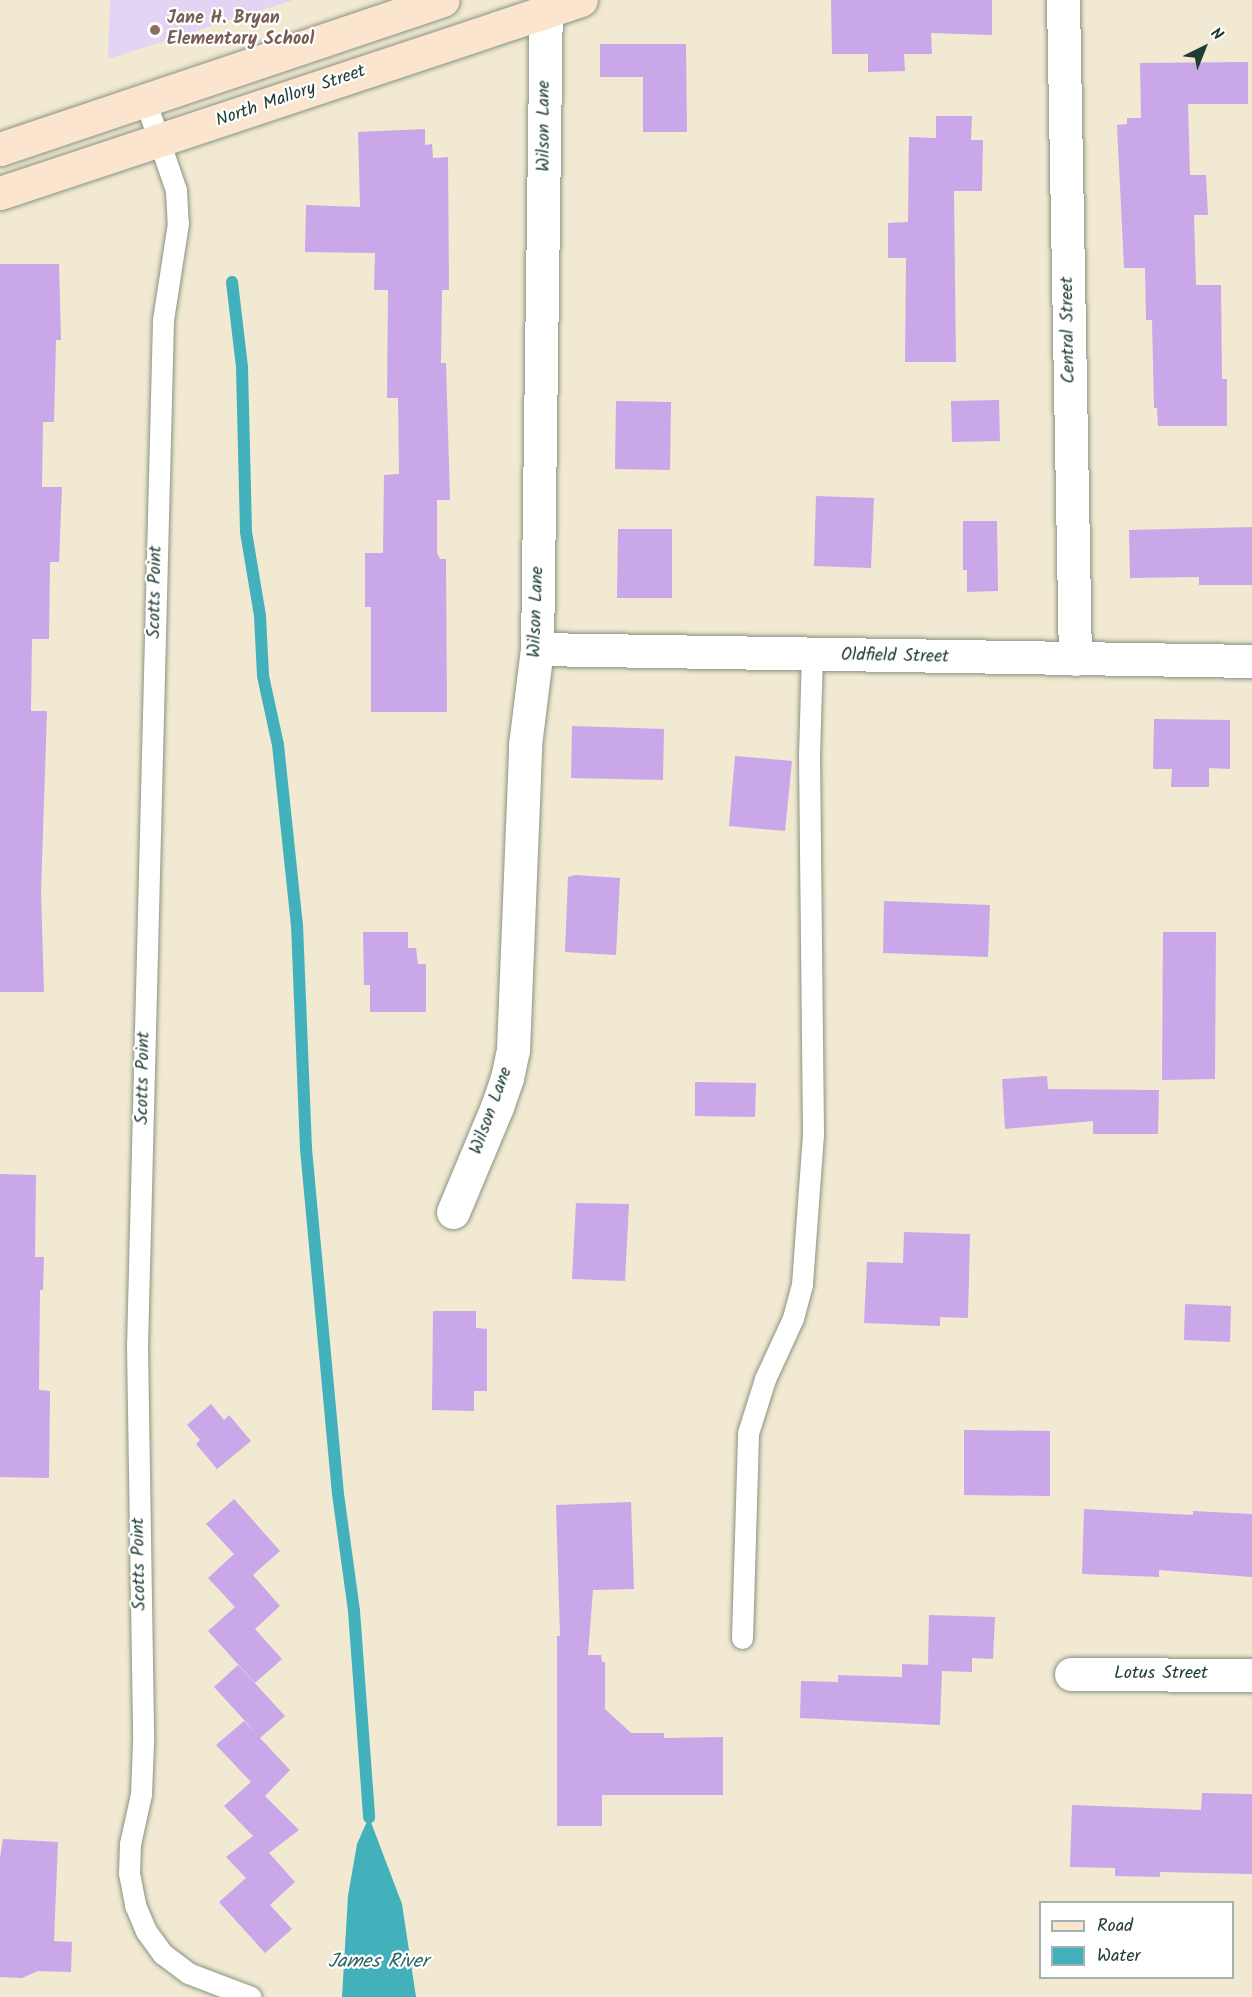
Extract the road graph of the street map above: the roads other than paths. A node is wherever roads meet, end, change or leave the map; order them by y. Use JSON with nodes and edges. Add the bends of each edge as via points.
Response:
{"nodes":[{"id":1,"x":443,"y":0,"type":"edge"},
{"id":2,"x":581,"y":0,"type":"edge"},
{"id":3,"x":1063,"y":0,"type":"edge"},
{"id":4,"x":546,"y":6,"type":"edge"},
{"id":5,"x":145,"y":100,"type":"junction"},
{"id":6,"x":159,"y":141,"type":"junction"},
{"id":7,"x":0,"y":149,"type":"edge"},
{"id":8,"x":0,"y":193,"type":"edge"},
{"id":9,"x":537,"y":649,"type":"junction"},
{"id":10,"x":812,"y":656,"type":"junction"},
{"id":11,"x":1076,"y":659,"type":"junction"},
{"id":12,"x":1252,"y":661,"type":"edge"},
{"id":13,"x":453,"y":1212,"type":"dead end"},
{"id":14,"x":742,"y":1638,"type":"dead end"},
{"id":15,"x":1071,"y":1674,"type":"dead end"},
{"id":16,"x":1252,"y":1675,"type":"edge"},
{"id":17,"x":251,"y":1997,"type":"edge"}],
"edges":[{"from":1,"to":5,"type":"main road"},
{"from":2,"to":4,"type":"main road","name":"North Mallory Street"},
{"from":3,"to":11,"type":"street","name":"Central Street"},
{"from":4,"to":6,"type":"main road","name":"North Mallory Street"},
{"from":4,"to":9,"type":"street","name":"Wilson Lane"},
{"from":5,"to":6,"type":"lane","name":"Scotts Point"},
{"from":5,"to":7,"type":"main road"},
{"from":6,"to":8,"type":"main road","name":"North Mallory Street"},
{"from":6,"to":17,"type":"lane","name":"Scotts Point","via":[[176,190],[178,223],[163,320],[137,1345],[143,1742],[141,1794],[130,1844],[129,1873],[135,1905],[146,1931],[163,1954],[188,1973]]},
{"from":9,"to":10,"type":"street","name":"Oldfield Street"},
{"from":9,"to":13,"type":"street","name":"Wilson Lane","via":[[525,745],[513,1050],[497,1107]]},
{"from":10,"to":11,"type":"street","name":"Oldfield Street"},
{"from":10,"to":14,"type":"lane","via":[[812,1145],[802,1284],[793,1318],[765,1379],[748,1433]]},
{"from":11,"to":12,"type":"street","name":"Oldfield Street"},
{"from":15,"to":16,"type":"street","name":"Lotus Street"}]}
